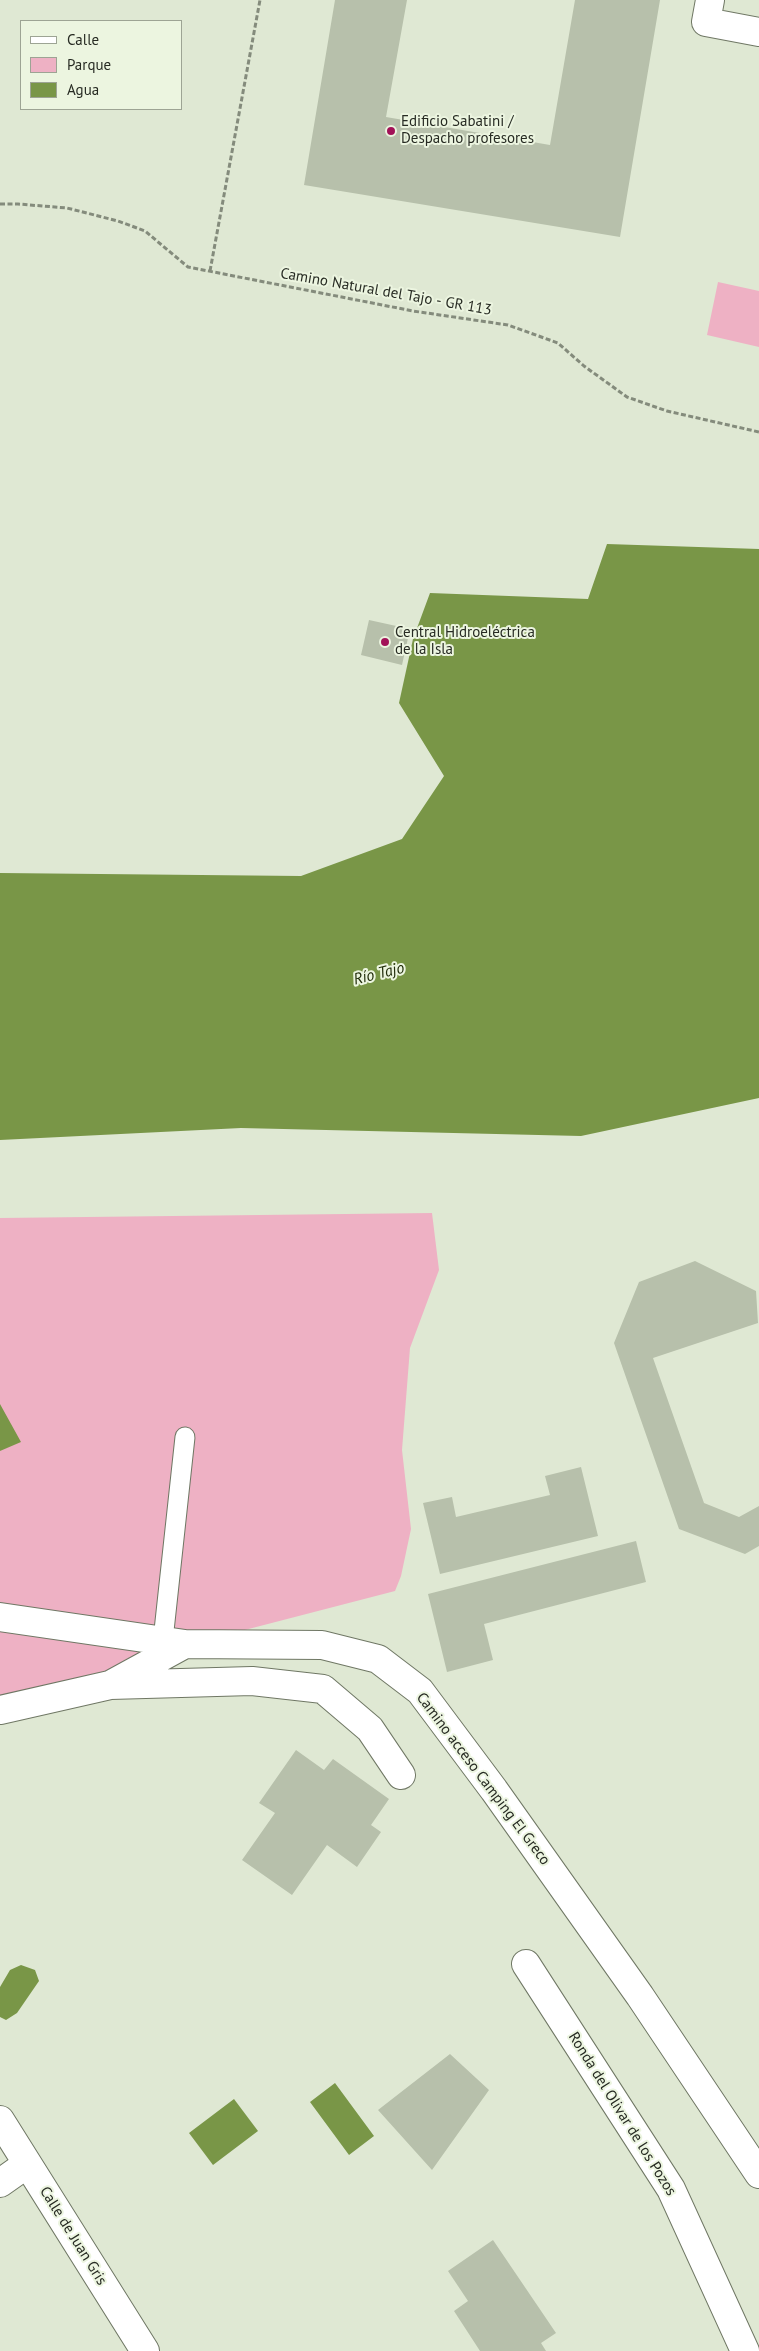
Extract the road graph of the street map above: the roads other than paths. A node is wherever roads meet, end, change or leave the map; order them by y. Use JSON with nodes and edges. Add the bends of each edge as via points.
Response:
{"nodes":[{"id":1,"x":710,"y":0,"type":"edge"},
{"id":2,"x":759,"y":32,"type":"edge"},
{"id":3,"x":185,"y":1437,"type":"dead end"},
{"id":4,"x":0,"y":1617,"type":"edge"},
{"id":5,"x":174,"y":1642,"type":"junction"},
{"id":6,"x":110,"y":1685,"type":"junction"},
{"id":7,"x":0,"y":1710,"type":"edge"},
{"id":8,"x":401,"y":1775,"type":"dead end"},
{"id":9,"x":526,"y":1964,"type":"dead end"},
{"id":10,"x":0,"y":2120,"type":"edge"},
{"id":11,"x":27,"y":2164,"type":"junction"},
{"id":12,"x":759,"y":2174,"type":"edge"},
{"id":13,"x":0,"y":2183,"type":"edge"},
{"id":14,"x":145,"y":2351,"type":"edge"},
{"id":15,"x":744,"y":2351,"type":"edge"}],
"edges":[{"from":1,"to":2,"type":"street","via":[[706,22]]},
{"from":3,"to":5,"type":"lane"},
{"from":4,"to":5,"type":"street","name":"Camino acceso Camping El Greco"},
{"from":5,"to":6,"type":"street"},
{"from":5,"to":12,"type":"street","name":"Camino acceso Camping El Greco","via":[[322,1645],[378,1659],[420,1691],[640,1996]]},
{"from":6,"to":7,"type":"street"},
{"from":6,"to":8,"type":"street","via":[[252,1681],[323,1689],[370,1729]]},
{"from":9,"to":15,"type":"street","name":"Ronda del Olivar de los Pozos","via":[[671,2189]]},
{"from":10,"to":11,"type":"street","name":"Calle de Juan Gris"},
{"from":11,"to":13,"type":"street"},
{"from":11,"to":14,"type":"street","name":"Calle de Juan Gris"}]}
